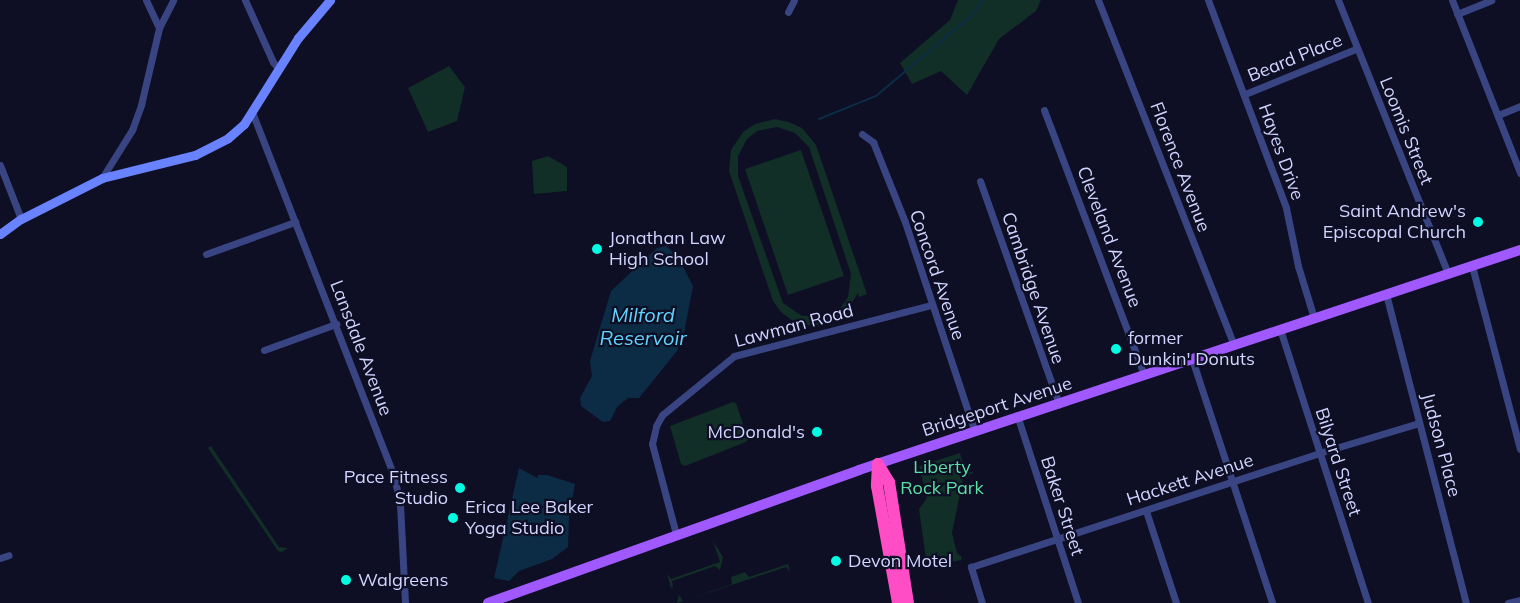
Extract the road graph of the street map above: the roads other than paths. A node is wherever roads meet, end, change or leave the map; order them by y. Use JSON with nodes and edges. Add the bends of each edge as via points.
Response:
{"nodes":[{"id":1,"x":146,"y":0,"type":"edge"},
{"id":2,"x":173,"y":0,"type":"edge"},
{"id":3,"x":246,"y":0,"type":"edge"},
{"id":4,"x":330,"y":0,"type":"edge"},
{"id":5,"x":794,"y":0,"type":"edge"},
{"id":6,"x":1098,"y":0,"type":"edge"},
{"id":7,"x":1208,"y":0,"type":"edge"},
{"id":8,"x":1338,"y":0,"type":"edge"},
{"id":9,"x":1452,"y":0,"type":"edge"},
{"id":10,"x":1491,"y":0,"type":"edge"},
{"id":11,"x":788,"y":12,"type":"dead end"},
{"id":12,"x":1457,"y":14,"type":"junction"},
{"id":13,"x":159,"y":28,"type":"junction"},
{"id":14,"x":1356,"y":49,"type":"junction"},
{"id":15,"x":278,"y":68,"type":"junction"},
{"id":16,"x":1245,"y":94,"type":"junction"},
{"id":17,"x":1520,"y":106,"type":"edge"},
{"id":18,"x":1044,"y":110,"type":"dead end"},
{"id":19,"x":252,"y":112,"type":"junction"},
{"id":20,"x":1498,"y":115,"type":"junction"},
{"id":21,"x":862,"y":134,"type":"dead end"},
{"id":22,"x":0,"y":165,"type":"edge"},
{"id":23,"x":1520,"y":173,"type":"edge"},
{"id":24,"x":102,"y":178,"type":"junction"},
{"id":25,"x":980,"y":181,"type":"dead end"},
{"id":26,"x":21,"y":219,"type":"junction"},
{"id":27,"x":296,"y":222,"type":"junction"},
{"id":28,"x":0,"y":234,"type":"edge"},
{"id":29,"x":1520,"y":250,"type":"edge"},
{"id":30,"x":206,"y":254,"type":"dead end"},
{"id":31,"x":1472,"y":266,"type":"junction"},
{"id":32,"x":1448,"y":273,"type":"junction"},
{"id":33,"x":1386,"y":294,"type":"junction"},
{"id":34,"x":931,"y":305,"type":"junction"},
{"id":35,"x":1314,"y":318,"type":"junction"},
{"id":36,"x":336,"y":324,"type":"junction"},
{"id":37,"x":1280,"y":329,"type":"junction"},
{"id":38,"x":1234,"y":345,"type":"junction"},
{"id":39,"x":264,"y":351,"type":"dead end"},
{"id":40,"x":1192,"y":359,"type":"junction"},
{"id":41,"x":1144,"y":375,"type":"junction"},
{"id":42,"x":1059,"y":404,"type":"junction"},
{"id":43,"x":1018,"y":418,"type":"junction"},
{"id":44,"x":1419,"y":423,"type":"junction"},
{"id":45,"x":975,"y":432,"type":"junction"},
{"id":46,"x":1520,"y":449,"type":"edge"},
{"id":47,"x":1319,"y":453,"type":"junction"},
{"id":48,"x":878,"y":464,"type":"junction"},
{"id":49,"x":1233,"y":482,"type":"junction"},
{"id":50,"x":1146,"y":511,"type":"junction"},
{"id":51,"x":676,"y":534,"type":"junction"},
{"id":52,"x":1058,"y":540,"type":"junction"},
{"id":53,"x":886,"y":542,"type":"junction"},
{"id":54,"x":9,"y":555,"type":"dead end"},
{"id":55,"x":0,"y":558,"type":"edge"},
{"id":56,"x":1520,"y":600,"type":"edge"},
{"id":57,"x":405,"y":603,"type":"edge"},
{"id":58,"x":488,"y":603,"type":"edge"},
{"id":59,"x":891,"y":603,"type":"edge"},
{"id":60,"x":898,"y":603,"type":"edge"},
{"id":61,"x":909,"y":603,"type":"edge"},
{"id":62,"x":982,"y":603,"type":"edge"},
{"id":63,"x":1078,"y":603,"type":"edge"},
{"id":64,"x":1176,"y":603,"type":"edge"},
{"id":65,"x":1272,"y":603,"type":"edge"},
{"id":66,"x":1368,"y":603,"type":"edge"},
{"id":67,"x":1467,"y":603,"type":"edge"},
{"id":68,"x":1508,"y":603,"type":"edge"}],
"edges":[{"from":1,"to":13,"type":"street"},
{"from":2,"to":13,"type":"street"},
{"from":3,"to":15,"type":"street"},
{"from":4,"to":15,"type":"main road"},
{"from":5,"to":11,"type":"street"},
{"from":6,"to":38,"type":"street","name":"Florence Avenue"},
{"from":7,"to":16,"type":"street","name":"Hayes Drive"},
{"from":8,"to":14,"type":"street","name":"Loomis Street"},
{"from":9,"to":12,"type":"street"},
{"from":10,"to":12,"type":"street"},
{"from":12,"to":20,"type":"street"},
{"from":13,"to":24,"type":"street","via":[[137,118]]},
{"from":14,"to":16,"type":"street","name":"Beard Place"},
{"from":14,"to":32,"type":"street","name":"Loomis Street"},
{"from":15,"to":19,"type":"main road"},
{"from":16,"to":35,"type":"street","name":"Hayes Drive","via":[[1286,208]]},
{"from":17,"to":20,"type":"street"},
{"from":18,"to":41,"type":"street","name":"Cleveland Avenue"},
{"from":19,"to":24,"type":"main road","via":[[233,135],[206,150]]},
{"from":19,"to":27,"type":"street","name":"Lansdale Avenue"},
{"from":20,"to":23,"type":"street"},
{"from":21,"to":34,"type":"street","name":"Concord Avenue","via":[[873,142],[905,222]]},
{"from":22,"to":26,"type":"street"},
{"from":24,"to":26,"type":"main road"},
{"from":25,"to":42,"type":"street","name":"Cambridge Avenue"},
{"from":26,"to":28,"type":"main road"},
{"from":27,"to":30,"type":"street"},
{"from":27,"to":36,"type":"street","name":"Lansdale Avenue"},
{"from":29,"to":31,"type":"main road","name":"Bridgeport Avenue"},
{"from":31,"to":32,"type":"main road","name":"Bridgeport Avenue"},
{"from":31,"to":46,"type":"street"},
{"from":32,"to":33,"type":"main road","name":"Bridgeport Avenue"},
{"from":33,"to":35,"type":"main road","name":"Bridgeport Avenue"},
{"from":33,"to":44,"type":"street","name":"Judson Place"},
{"from":34,"to":45,"type":"street","name":"Concord Avenue"},
{"from":34,"to":51,"type":"street","name":"Lawman Road","via":[[727,360],[662,415],[652,444]]},
{"from":35,"to":37,"type":"main road","name":"Bridgeport Avenue"},
{"from":36,"to":39,"type":"street"},
{"from":36,"to":57,"type":"street","name":"Lansdale Avenue","via":[[397,485]]},
{"from":37,"to":38,"type":"main road","name":"Bridgeport Avenue"},
{"from":37,"to":47,"type":"street","name":"Bilyard Street"},
{"from":38,"to":40,"type":"main road","name":"Bridgeport Avenue"},
{"from":40,"to":41,"type":"main road","name":"Bridgeport Avenue"},
{"from":40,"to":49,"type":"street"},
{"from":41,"to":42,"type":"main road","name":"Bridgeport Avenue"},
{"from":42,"to":43,"type":"main road","name":"Bridgeport Avenue"},
{"from":43,"to":45,"type":"main road","name":"Bridgeport Avenue"},
{"from":43,"to":52,"type":"street","name":"Baker Street"},
{"from":44,"to":47,"type":"street","name":"Hackett Avenue"},
{"from":44,"to":67,"type":"street","name":"Judson Place"},
{"from":45,"to":48,"type":"main road","name":"Bridgeport Avenue"},
{"from":47,"to":49,"type":"street","name":"Hackett Avenue"},
{"from":47,"to":66,"type":"street","name":"Bilyard Street"},
{"from":48,"to":51,"type":"main road","name":"Bridgeport Avenue"},
{"from":48,"to":53,"type":"highway","via":[[876,486]]},
{"from":48,"to":61,"type":"highway","via":[[889,482]]},
{"from":49,"to":50,"type":"street","name":"Hackett Avenue"},
{"from":49,"to":65,"type":"street"},
{"from":50,"to":52,"type":"street","name":"Hackett Avenue"},
{"from":50,"to":64,"type":"street"},
{"from":51,"to":58,"type":"main road","name":"Bridgeport Avenue"},
{"from":52,"to":62,"type":"street","name":"Hackett Avenue","via":[[971,567]]},
{"from":52,"to":63,"type":"street","name":"Baker Street"},
{"from":53,"to":59,"type":"highway"},
{"from":53,"to":60,"type":"highway"},
{"from":54,"to":55,"type":"street"},
{"from":56,"to":68,"type":"street"}]}
